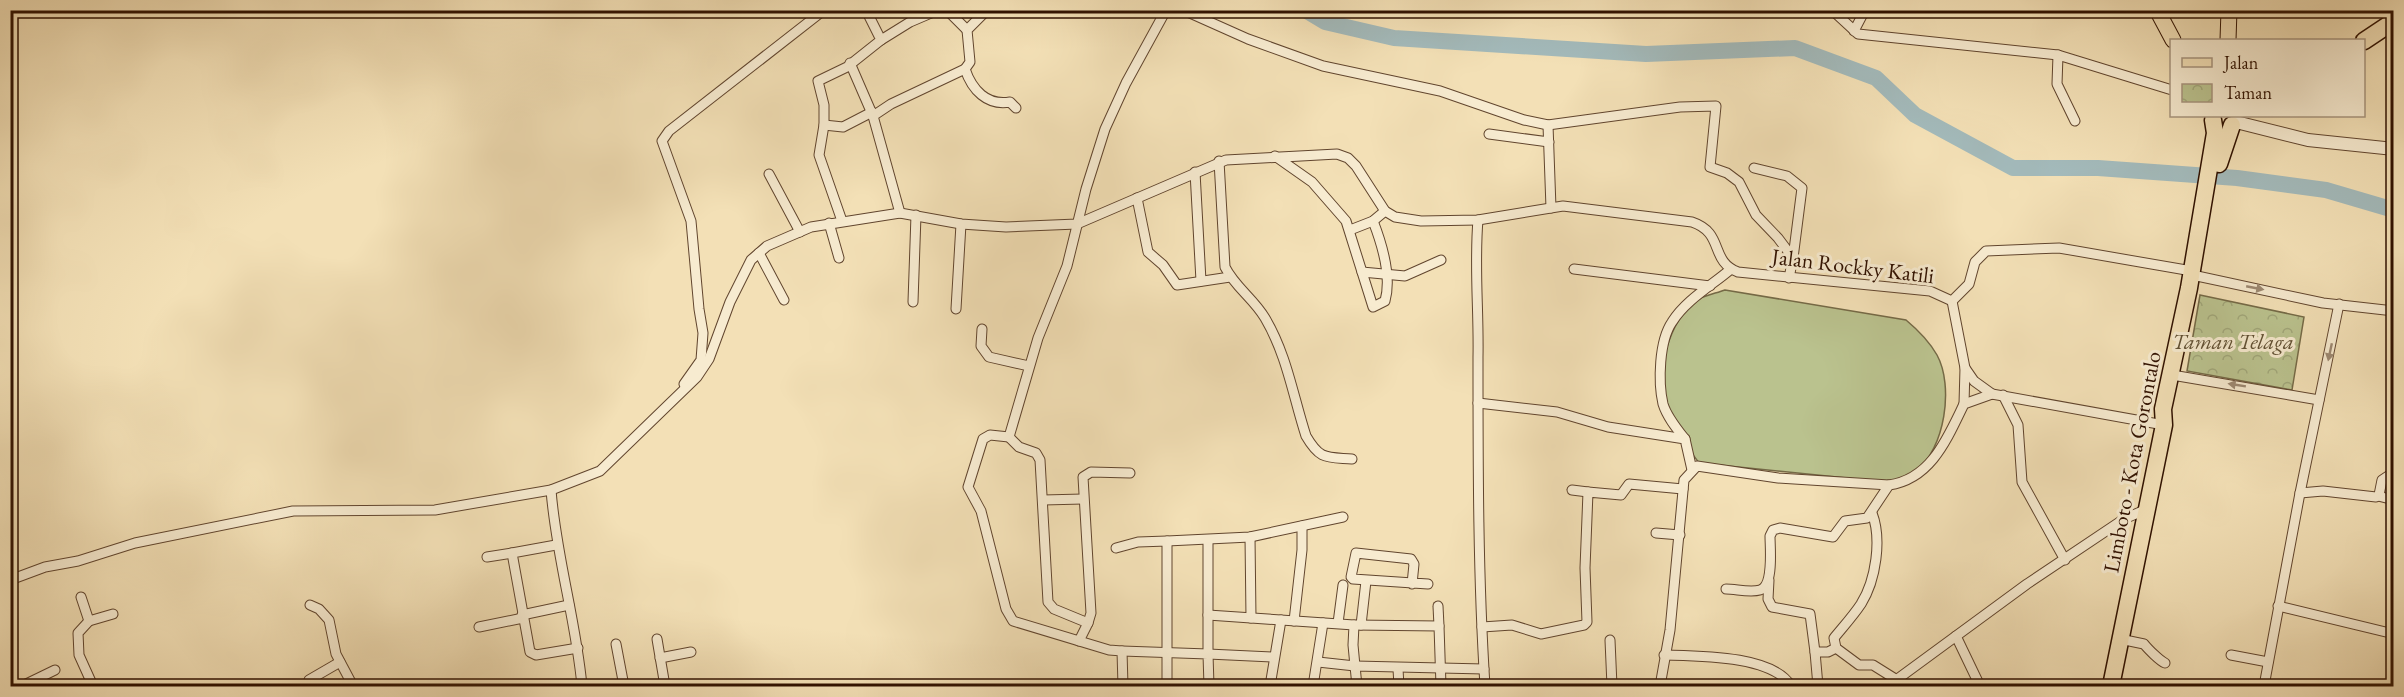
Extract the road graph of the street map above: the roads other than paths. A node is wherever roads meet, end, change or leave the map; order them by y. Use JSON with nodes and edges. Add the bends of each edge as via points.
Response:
{"nodes":[{"id":1,"x":824,"y":10,"type":"edge"},
{"id":2,"x":866,"y":10,"type":"edge"},
{"id":3,"x":938,"y":10,"type":"edge"},
{"id":4,"x":947,"y":10,"type":"edge"},
{"id":5,"x":987,"y":10,"type":"edge"},
{"id":6,"x":1166,"y":10,"type":"edge"},
{"id":7,"x":1183,"y":10,"type":"edge"},
{"id":8,"x":1832,"y":10,"type":"edge"},
{"id":9,"x":1865,"y":10,"type":"edge"},
{"id":10,"x":2157,"y":10,"type":"edge"},
{"id":11,"x":2229,"y":10,"type":"edge"},
{"id":12,"x":2394,"y":21,"type":"edge"},
{"id":13,"x":967,"y":30,"type":"junction"},
{"id":14,"x":1854,"y":31,"type":"junction"},
{"id":15,"x":881,"y":39,"type":"junction"},
{"id":16,"x":2172,"y":39,"type":"edge"},
{"id":17,"x":2228,"y":39,"type":"edge"},
{"id":18,"x":2365,"y":40,"type":"edge"},
{"id":19,"x":2058,"y":55,"type":"junction"},
{"id":20,"x":850,"y":63,"type":"junction"},
{"id":21,"x":965,"y":69,"type":"junction"},
{"id":22,"x":2170,"y":89,"type":"edge"},
{"id":23,"x":1016,"y":108,"type":"dead end"},
{"id":24,"x":872,"y":114,"type":"junction"},
{"id":25,"x":2213,"y":117,"type":"edge"},
{"id":26,"x":2235,"y":121,"type":"edge"},
{"id":27,"x":2075,"y":122,"type":"dead end"},
{"id":28,"x":824,"y":125,"type":"junction"},
{"id":29,"x":1548,"y":125,"type":"junction"},
{"id":30,"x":1489,"y":134,"type":"dead end"},
{"id":31,"x":1550,"y":142,"type":"junction"},
{"id":32,"x":2394,"y":149,"type":"edge"},
{"id":33,"x":1274,"y":155,"type":"junction"},
{"id":34,"x":1220,"y":161,"type":"junction"},
{"id":35,"x":2215,"y":163,"type":"junction"},
{"id":36,"x":1754,"y":168,"type":"dead end"},
{"id":37,"x":1195,"y":172,"type":"junction"},
{"id":38,"x":769,"y":174,"type":"dead end"},
{"id":39,"x":1137,"y":198,"type":"junction"},
{"id":40,"x":1551,"y":208,"type":"junction"},
{"id":41,"x":1385,"y":211,"type":"junction"},
{"id":42,"x":900,"y":213,"type":"junction"},
{"id":43,"x":916,"y":215,"type":"junction"},
{"id":44,"x":1373,"y":220,"type":"junction"},
{"id":45,"x":1478,"y":220,"type":"junction"},
{"id":46,"x":842,"y":221,"type":"junction"},
{"id":47,"x":829,"y":223,"type":"junction"},
{"id":48,"x":961,"y":224,"type":"junction"},
{"id":49,"x":1077,"y":224,"type":"junction"},
{"id":50,"x":1350,"y":230,"type":"junction"},
{"id":51,"x":800,"y":232,"type":"junction"},
{"id":52,"x":759,"y":253,"type":"junction"},
{"id":53,"x":839,"y":258,"type":"dead end"},
{"id":54,"x":1793,"y":258,"type":"junction"},
{"id":55,"x":1441,"y":260,"type":"dead end"},
{"id":56,"x":1574,"y":269,"type":"dead end"},
{"id":57,"x":1731,"y":269,"type":"junction"},
{"id":58,"x":1362,"y":272,"type":"junction"},
{"id":59,"x":2194,"y":274,"type":"junction"},
{"id":60,"x":1386,"y":276,"type":"junction"},
{"id":61,"x":1230,"y":278,"type":"junction"},
{"id":62,"x":1789,"y":278,"type":"junction"},
{"id":63,"x":1202,"y":281,"type":"junction"},
{"id":64,"x":1710,"y":286,"type":"junction"},
{"id":65,"x":784,"y":300,"type":"dead end"},
{"id":66,"x":1952,"y":301,"type":"junction"},
{"id":67,"x":913,"y":302,"type":"dead end"},
{"id":68,"x":2339,"y":304,"type":"junction"},
{"id":69,"x":956,"y":309,"type":"dead end"},
{"id":70,"x":2394,"y":311,"type":"edge"},
{"id":71,"x":982,"y":329,"type":"dead end"},
{"id":72,"x":1029,"y":366,"type":"junction"},
{"id":73,"x":1965,"y":368,"type":"junction"},
{"id":74,"x":2178,"y":376,"type":"junction"},
{"id":75,"x":1992,"y":394,"type":"junction"},
{"id":76,"x":2003,"y":395,"type":"junction"},
{"id":77,"x":2319,"y":400,"type":"junction"},
{"id":78,"x":674,"y":401,"type":"junction"},
{"id":79,"x":1478,"y":403,"type":"junction"},
{"id":80,"x":1964,"y":404,"type":"junction"},
{"id":81,"x":2164,"y":425,"type":"junction"},
{"id":82,"x":1009,"y":437,"type":"junction"},
{"id":83,"x":1685,"y":439,"type":"junction"},
{"id":84,"x":1352,"y":459,"type":"dead end"},
{"id":85,"x":1692,"y":470,"type":"junction"},
{"id":86,"x":2394,"y":472,"type":"edge"},
{"id":87,"x":1130,"y":473,"type":"dead end"},
{"id":88,"x":1889,"y":485,"type":"junction"},
{"id":89,"x":1683,"y":489,"type":"junction"},
{"id":90,"x":551,"y":490,"type":"junction"},
{"id":91,"x":1572,"y":490,"type":"dead end"},
{"id":92,"x":1588,"y":492,"type":"junction"},
{"id":93,"x":2300,"y":493,"type":"junction"},
{"id":94,"x":2378,"y":496,"type":"junction"},
{"id":95,"x":1083,"y":499,"type":"junction"},
{"id":96,"x":1043,"y":500,"type":"junction"},
{"id":97,"x":2394,"y":500,"type":"edge"},
{"id":98,"x":2147,"y":509,"type":"junction"},
{"id":99,"x":1872,"y":513,"type":"junction"},
{"id":100,"x":1343,"y":517,"type":"dead end"},
{"id":101,"x":1302,"y":526,"type":"junction"},
{"id":102,"x":1656,"y":533,"type":"dead end"},
{"id":103,"x":1680,"y":535,"type":"junction"},
{"id":104,"x":1250,"y":537,"type":"junction"},
{"id":105,"x":1167,"y":541,"type":"junction"},
{"id":106,"x":1208,"y":541,"type":"junction"},
{"id":107,"x":556,"y":545,"type":"junction"},
{"id":108,"x":1116,"y":548,"type":"dead end"},
{"id":109,"x":512,"y":553,"type":"junction"},
{"id":110,"x":487,"y":557,"type":"dead end"},
{"id":111,"x":2065,"y":560,"type":"junction"},
{"id":112,"x":1769,"y":578,"type":"junction"},
{"id":113,"x":10,"y":580,"type":"edge"},
{"id":114,"x":1366,"y":581,"type":"junction"},
{"id":115,"x":1412,"y":584,"type":"junction"},
{"id":116,"x":1428,"y":584,"type":"dead end"},
{"id":117,"x":1343,"y":585,"type":"dead end"},
{"id":118,"x":1726,"y":589,"type":"dead end"},
{"id":119,"x":81,"y":597,"type":"dead end"},
{"id":120,"x":310,"y":605,"type":"dead end"},
{"id":121,"x":569,"y":605,"type":"junction"},
{"id":122,"x":1438,"y":606,"type":"dead end"},
{"id":123,"x":2278,"y":606,"type":"junction"},
{"id":124,"x":113,"y":614,"type":"dead end"},
{"id":125,"x":1208,"y":615,"type":"junction"},
{"id":126,"x":523,"y":617,"type":"junction"},
{"id":127,"x":1251,"y":618,"type":"junction"},
{"id":128,"x":1281,"y":620,"type":"junction"},
{"id":129,"x":89,"y":621,"type":"junction"},
{"id":130,"x":1294,"y":621,"type":"junction"},
{"id":131,"x":1323,"y":622,"type":"junction"},
{"id":132,"x":1088,"y":623,"type":"junction"},
{"id":133,"x":1338,"y":623,"type":"junction"},
{"id":134,"x":1357,"y":625,"type":"junction"},
{"id":135,"x":1439,"y":626,"type":"junction"},
{"id":136,"x":479,"y":627,"type":"dead end"},
{"id":137,"x":1482,"y":627,"type":"junction"},
{"id":138,"x":2394,"y":634,"type":"edge"},
{"id":139,"x":1956,"y":636,"type":"junction"},
{"id":140,"x":657,"y":639,"type":"dead end"},
{"id":141,"x":2120,"y":639,"type":"junction"},
{"id":142,"x":1610,"y":640,"type":"dead end"},
{"id":143,"x":1079,"y":641,"type":"junction"},
{"id":144,"x":616,"y":644,"type":"dead end"},
{"id":145,"x":578,"y":648,"type":"junction"},
{"id":146,"x":1836,"y":648,"type":"junction"},
{"id":147,"x":691,"y":651,"type":"dead end"},
{"id":148,"x":1122,"y":651,"type":"junction"},
{"id":149,"x":1167,"y":652,"type":"junction"},
{"id":150,"x":1815,"y":652,"type":"junction"},
{"id":151,"x":1208,"y":654,"type":"junction"},
{"id":152,"x":1664,"y":655,"type":"junction"},
{"id":153,"x":2231,"y":655,"type":"dead end"},
{"id":154,"x":1273,"y":657,"type":"junction"},
{"id":155,"x":660,"y":658,"type":"junction"},
{"id":156,"x":340,"y":662,"type":"junction"},
{"id":157,"x":1318,"y":662,"type":"junction"},
{"id":158,"x":2268,"y":662,"type":"junction"},
{"id":159,"x":2165,"y":663,"type":"dead end"},
{"id":160,"x":1355,"y":666,"type":"junction"},
{"id":161,"x":1440,"y":668,"type":"junction"},
{"id":162,"x":1398,"y":669,"type":"junction"},
{"id":163,"x":1484,"y":669,"type":"junction"},
{"id":164,"x":56,"y":670,"type":"dead end"},
{"id":165,"x":1897,"y":680,"type":"junction"},
{"id":166,"x":1818,"y":686,"type":"edge"},
{"id":167,"x":22,"y":687,"type":"edge"},
{"id":168,"x":93,"y":687,"type":"edge"},
{"id":169,"x":307,"y":687,"type":"edge"},
{"id":170,"x":353,"y":687,"type":"edge"},
{"id":171,"x":582,"y":687,"type":"edge"},
{"id":172,"x":624,"y":687,"type":"edge"},
{"id":173,"x":665,"y":687,"type":"edge"},
{"id":174,"x":1123,"y":687,"type":"edge"},
{"id":175,"x":1167,"y":687,"type":"edge"},
{"id":176,"x":1209,"y":687,"type":"edge"},
{"id":177,"x":1270,"y":687,"type":"edge"},
{"id":178,"x":1313,"y":687,"type":"edge"},
{"id":179,"x":1357,"y":687,"type":"edge"},
{"id":180,"x":1399,"y":687,"type":"edge"},
{"id":181,"x":1441,"y":687,"type":"edge"},
{"id":182,"x":1485,"y":687,"type":"edge"},
{"id":183,"x":1612,"y":687,"type":"edge"},
{"id":184,"x":1660,"y":687,"type":"edge"},
{"id":185,"x":1791,"y":687,"type":"edge"},
{"id":186,"x":1888,"y":687,"type":"edge"},
{"id":187,"x":1980,"y":687,"type":"edge"},
{"id":188,"x":2110,"y":687,"type":"edge"},
{"id":189,"x":2264,"y":687,"type":"edge"}],
"edges":[{"from":1,"to":78,"type":"street","via":[[669,131],[662,141],[691,221],[704,341],[701,360]]},
{"from":2,"to":15,"type":"street"},
{"from":3,"to":15,"type":"street"},
{"from":4,"to":13,"type":"street"},
{"from":5,"to":13,"type":"street"},
{"from":6,"to":49,"type":"street","via":[[1112,113]]},
{"from":7,"to":29,"type":"street","via":[[1323,66],[1440,92]]},
{"from":8,"to":14,"type":"street"},
{"from":9,"to":14,"type":"street"},
{"from":10,"to":16,"type":"main road"},
{"from":11,"to":17,"type":"main road"},
{"from":12,"to":18,"type":"highway"},
{"from":13,"to":21,"type":"street","via":[[970,62]]},
{"from":14,"to":19,"type":"street"},
{"from":15,"to":20,"type":"street"},
{"from":19,"to":22,"type":"street"},
{"from":19,"to":27,"type":"street","via":[[2057,84]]},
{"from":20,"to":24,"type":"street"},
{"from":20,"to":28,"type":"street","via":[[818,81]]},
{"from":21,"to":23,"type":"street","via":[[973,86],[988,100],[1010,102]]},
{"from":21,"to":24,"type":"street"},
{"from":24,"to":28,"type":"street","via":[[843,127]]},
{"from":24,"to":42,"type":"street"},
{"from":25,"to":26,"type":"highway","via":[[2222,127]]},
{"from":25,"to":35,"type":"highway"},
{"from":26,"to":32,"type":"street","via":[[2308,141]]},
{"from":26,"to":35,"type":"highway"},
{"from":28,"to":46,"type":"street","via":[[819,155]]},
{"from":29,"to":31,"type":"street"},
{"from":29,"to":54,"type":"street","via":[[1680,107],[1716,106],[1710,167],[1739,182],[1756,215]]},
{"from":30,"to":31,"type":"street"},
{"from":31,"to":40,"type":"street"},
{"from":33,"to":34,"type":"street"},
{"from":33,"to":41,"type":"street","via":[[1326,154],[1348,158]]},
{"from":33,"to":50,"type":"street","via":[[1312,182]]},
{"from":34,"to":37,"type":"street"},
{"from":34,"to":61,"type":"street","via":[[1225,267]]},
{"from":35,"to":59,"type":"highway"},
{"from":36,"to":54,"type":"street","via":[[1787,176],[1802,188]]},
{"from":37,"to":39,"type":"street"},
{"from":37,"to":63,"type":"street"},
{"from":38,"to":51,"type":"street"},
{"from":39,"to":49,"type":"street"},
{"from":39,"to":63,"type":"street","via":[[1148,252],[1160,261],[1177,285]]},
{"from":40,"to":45,"type":"street"},
{"from":40,"to":57,"type":"street","via":[[1579,207],[1692,222],[1711,233],[1723,262]]},
{"from":41,"to":44,"type":"street"},
{"from":41,"to":45,"type":"street","via":[[1395,217],[1421,221]]},
{"from":42,"to":43,"type":"street"},
{"from":42,"to":46,"type":"street"},
{"from":43,"to":48,"type":"street"},
{"from":43,"to":67,"type":"street"},
{"from":44,"to":50,"type":"street"},
{"from":44,"to":60,"type":"street"},
{"from":45,"to":79,"type":"street"},
{"from":46,"to":47,"type":"street"},
{"from":47,"to":51,"type":"street"},
{"from":47,"to":53,"type":"street"},
{"from":48,"to":49,"type":"street"},
{"from":48,"to":69,"type":"street"},
{"from":49,"to":72,"type":"street","via":[[1067,266]]},
{"from":50,"to":58,"type":"street"},
{"from":51,"to":52,"type":"street"},
{"from":52,"to":65,"type":"street"},
{"from":52,"to":78,"type":"street","via":[[743,273],[709,359],[698,377]]},
{"from":54,"to":62,"type":"street"},
{"from":55,"to":60,"type":"street","via":[[1405,276]]},
{"from":56,"to":64,"type":"street"},
{"from":57,"to":62,"type":"street","name":"Jalan Rockky Katili"},
{"from":57,"to":64,"type":"street"},
{"from":58,"to":60,"type":"street"},
{"from":58,"to":60,"type":"street","via":[[1373,308],[1386,301]]},
{"from":59,"to":66,"type":"street","name":"Jalan Rockky Katili","via":[[2059,248],[1986,251],[1976,262],[1969,284]]},
{"from":59,"to":68,"type":"street","one_way":true},
{"from":59,"to":74,"type":"highway"},
{"from":59,"to":81,"type":"highway","name":"Limboto - Kota Gorontalo","via":[[2163,409]]},
{"from":61,"to":63,"type":"street"},
{"from":61,"to":84,"type":"street","via":[[1247,292],[1279,344],[1306,436],[1314,449],[1325,457]]},
{"from":62,"to":66,"type":"street","name":"Jalan Rockky Katili","via":[[1929,291]]},
{"from":64,"to":83,"type":"street","via":[[1671,322],[1665,341],[1663,405]]},
{"from":66,"to":73,"type":"street"},
{"from":68,"to":70,"type":"street"},
{"from":68,"to":77,"type":"street","one_way":true},
{"from":71,"to":72,"type":"street","via":[[981,346],[989,357]]},
{"from":72,"to":82,"type":"street"},
{"from":73,"to":75,"type":"street","via":[[1974,381]]},
{"from":73,"to":80,"type":"street"},
{"from":77,"to":74,"type":"street","one_way":true},
{"from":74,"to":81,"type":"highway"},
{"from":75,"to":76,"type":"street"},
{"from":75,"to":80,"type":"street"},
{"from":76,"to":81,"type":"street"},
{"from":76,"to":111,"type":"street","via":[[2018,425],[2022,482]]},
{"from":77,"to":93,"type":"street"},
{"from":78,"to":90,"type":"street","via":[[600,471]]},
{"from":79,"to":83,"type":"street","via":[[1557,412],[1608,427]]},
{"from":79,"to":137,"type":"street"},
{"from":80,"to":88,"type":"street","via":[[1935,460],[1902,483]]},
{"from":81,"to":98,"type":"highway","name":"Limboto - Kota Gorontalo"},
{"from":82,"to":96,"type":"street","via":[[1019,447],[1039,456]]},
{"from":82,"to":143,"type":"street","via":[[990,435],[983,439],[968,487],[981,511],[1006,609],[1017,623]]},
{"from":83,"to":85,"type":"street"},
{"from":85,"to":88,"type":"street","via":[[1697,466],[1778,478]]},
{"from":85,"to":89,"type":"street"},
{"from":86,"to":94,"type":"street","via":[[2382,480]]},
{"from":87,"to":95,"type":"street","via":[[1086,474]]},
{"from":88,"to":99,"type":"street"},
{"from":89,"to":92,"type":"street","via":[[1629,484],[1622,495]]},
{"from":89,"to":103,"type":"street"},
{"from":90,"to":107,"type":"street"},
{"from":90,"to":113,"type":"street","via":[[435,510],[293,512],[135,543]]},
{"from":91,"to":92,"type":"street"},
{"from":92,"to":137,"type":"street","via":[[1584,568],[1587,622],[1541,634],[1512,625]]},
{"from":93,"to":94,"type":"street"},
{"from":93,"to":123,"type":"street"},
{"from":94,"to":97,"type":"street"},
{"from":95,"to":96,"type":"street"},
{"from":95,"to":132,"type":"street","via":[[1091,614]]},
{"from":96,"to":132,"type":"street","via":[[1048,602],[1054,609]]},
{"from":98,"to":111,"type":"street","via":[[2124,519]]},
{"from":98,"to":141,"type":"highway","name":"Limboto - Kota Gorontalo"},
{"from":99,"to":112,"type":"street","via":[[1859,521],[1845,521],[1833,537],[1773,530]]},
{"from":99,"to":146,"type":"street","via":[[1877,534],[1870,584],[1861,604],[1834,638]]},
{"from":100,"to":101,"type":"street"},
{"from":101,"to":104,"type":"street"},
{"from":101,"to":130,"type":"street"},
{"from":102,"to":103,"type":"street"},
{"from":103,"to":152,"type":"street"},
{"from":104,"to":106,"type":"street"},
{"from":104,"to":127,"type":"street"},
{"from":105,"to":106,"type":"street"},
{"from":105,"to":108,"type":"street"},
{"from":105,"to":149,"type":"street"},
{"from":106,"to":125,"type":"street"},
{"from":107,"to":109,"type":"street"},
{"from":107,"to":121,"type":"street"},
{"from":109,"to":110,"type":"street"},
{"from":109,"to":126,"type":"street"},
{"from":111,"to":139,"type":"street"},
{"from":112,"to":118,"type":"street","via":[[1759,590]]},
{"from":112,"to":150,"type":"street","via":[[1770,606],[1810,615]]},
{"from":114,"to":115,"type":"street"},
{"from":114,"to":115,"type":"street","via":[[1351,577],[1359,551],[1411,559]]},
{"from":114,"to":134,"type":"street"},
{"from":115,"to":116,"type":"street"},
{"from":117,"to":133,"type":"street"},
{"from":119,"to":129,"type":"street"},
{"from":120,"to":156,"type":"street","via":[[329,620]]},
{"from":121,"to":126,"type":"street"},
{"from":121,"to":145,"type":"street"},
{"from":122,"to":135,"type":"street"},
{"from":123,"to":138,"type":"street"},
{"from":123,"to":158,"type":"street"},
{"from":124,"to":129,"type":"street"},
{"from":125,"to":127,"type":"street"},
{"from":125,"to":151,"type":"street"},
{"from":126,"to":136,"type":"street"},
{"from":126,"to":145,"type":"street","via":[[532,655]]},
{"from":127,"to":128,"type":"street"},
{"from":128,"to":130,"type":"street"},
{"from":128,"to":154,"type":"street"},
{"from":129,"to":168,"type":"street","via":[[77,638],[79,655]]},
{"from":130,"to":131,"type":"street"},
{"from":131,"to":133,"type":"street"},
{"from":131,"to":157,"type":"street"},
{"from":132,"to":143,"type":"street"},
{"from":133,"to":134,"type":"street"},
{"from":134,"to":135,"type":"street"},
{"from":134,"to":160,"type":"street","via":[[1353,645]]},
{"from":135,"to":161,"type":"street"},
{"from":137,"to":163,"type":"street"},
{"from":139,"to":165,"type":"street"},
{"from":139,"to":187,"type":"street"},
{"from":140,"to":155,"type":"street"},
{"from":141,"to":159,"type":"street","via":[[2144,644]]},
{"from":141,"to":188,"type":"highway","name":"Limboto - Kota Gorontalo"},
{"from":142,"to":183,"type":"street"},
{"from":143,"to":148,"type":"street"},
{"from":144,"to":172,"type":"street"},
{"from":145,"to":171,"type":"street"},
{"from":146,"to":150,"type":"street"},
{"from":146,"to":165,"type":"street","via":[[1859,665],[1873,665]]},
{"from":147,"to":155,"type":"street"},
{"from":148,"to":149,"type":"street"},
{"from":148,"to":174,"type":"street"},
{"from":149,"to":151,"type":"street"},
{"from":149,"to":175,"type":"street"},
{"from":150,"to":166,"type":"street"},
{"from":151,"to":154,"type":"street"},
{"from":151,"to":176,"type":"street"},
{"from":152,"to":184,"type":"street"},
{"from":152,"to":185,"type":"street","via":[[1740,661],[1775,671]]},
{"from":153,"to":158,"type":"street"},
{"from":154,"to":177,"type":"street"},
{"from":155,"to":173,"type":"street"},
{"from":156,"to":169,"type":"street","via":[[309,680]]},
{"from":156,"to":170,"type":"street"},
{"from":157,"to":160,"type":"street"},
{"from":157,"to":178,"type":"street"},
{"from":158,"to":189,"type":"street"},
{"from":160,"to":162,"type":"street"},
{"from":160,"to":179,"type":"street"},
{"from":161,"to":162,"type":"street"},
{"from":161,"to":163,"type":"street"},
{"from":161,"to":181,"type":"street"},
{"from":162,"to":180,"type":"street"},
{"from":163,"to":182,"type":"street"},
{"from":164,"to":167,"type":"street"},
{"from":165,"to":186,"type":"street"}]}
